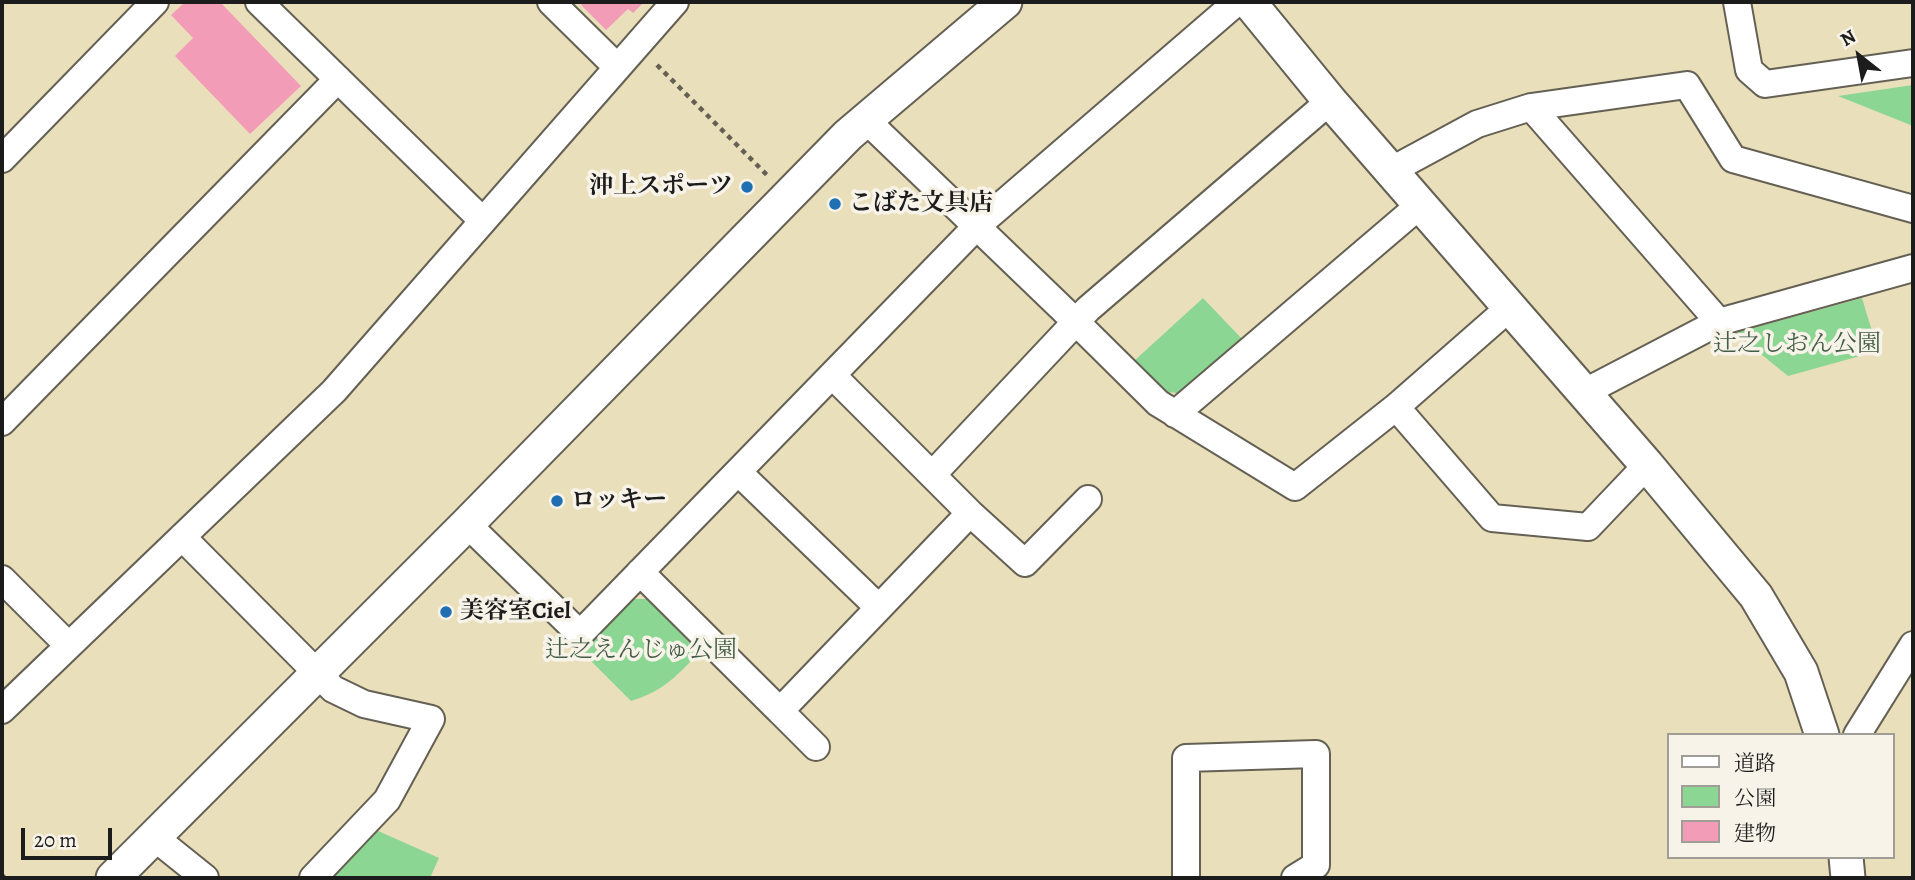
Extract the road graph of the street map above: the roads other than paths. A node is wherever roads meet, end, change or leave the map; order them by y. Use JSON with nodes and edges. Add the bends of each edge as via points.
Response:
{"nodes":[{"id":1,"x":155,"y":2,"type":"edge"},
{"id":2,"x":259,"y":2,"type":"edge"},
{"id":3,"x":551,"y":2,"type":"edge"},
{"id":4,"x":675,"y":2,"type":"edge"},
{"id":5,"x":1005,"y":2,"type":"edge"},
{"id":6,"x":1237,"y":2,"type":"edge"},
{"id":7,"x":1249,"y":2,"type":"edge"},
{"id":8,"x":1737,"y":2,"type":"edge"},
{"id":9,"x":1913,"y":63,"type":"edge"},
{"id":10,"x":617,"y":67,"type":"junction"},
{"id":11,"x":338,"y":79,"type":"junction"},
{"id":12,"x":1330,"y":101,"type":"junction"},
{"id":13,"x":1531,"y":107,"type":"junction"},
{"id":14,"x":866,"y":120,"type":"junction"},
{"id":15,"x":2,"y":159,"type":"edge"},
{"id":16,"x":1392,"y":170,"type":"junction"},
{"id":17,"x":1420,"y":205,"type":"junction"},
{"id":18,"x":1913,"y":209,"type":"edge"},
{"id":19,"x":483,"y":221,"type":"junction"},
{"id":20,"x":976,"y":226,"type":"junction"},
{"id":21,"x":1913,"y":268,"type":"edge"},
{"id":22,"x":1509,"y":308,"type":"junction"},
{"id":23,"x":1076,"y":322,"type":"junction"},
{"id":24,"x":1719,"y":322,"type":"junction"},
{"id":25,"x":832,"y":375,"type":"junction"},
{"id":26,"x":1583,"y":393,"type":"junction"},
{"id":27,"x":1396,"y":407,"type":"junction"},
{"id":28,"x":1175,"y":414,"type":"junction"},
{"id":29,"x":2,"y":422,"type":"edge"},
{"id":30,"x":1647,"y":465,"type":"junction"},
{"id":31,"x":738,"y":472,"type":"junction"},
{"id":32,"x":932,"y":474,"type":"junction"},
{"id":33,"x":1088,"y":499,"type":"dead end"},
{"id":34,"x":970,"y":513,"type":"junction"},
{"id":35,"x":467,"y":524,"type":"junction"},
{"id":36,"x":182,"y":537,"type":"junction"},
{"id":37,"x":640,"y":572,"type":"junction"},
{"id":38,"x":2,"y":579,"type":"edge"},
{"id":39,"x":879,"y":608,"type":"junction"},
{"id":40,"x":68,"y":645,"type":"junction"},
{"id":41,"x":1913,"y":645,"type":"edge"},
{"id":42,"x":317,"y":673,"type":"junction"},
{"id":43,"x":2,"y":710,"type":"edge"},
{"id":44,"x":780,"y":710,"type":"junction"},
{"id":45,"x":1821,"y":733,"type":"edge"},
{"id":46,"x":1858,"y":733,"type":"edge"},
{"id":47,"x":816,"y":747,"type":"dead end"},
{"id":48,"x":154,"y":837,"type":"junction"},
{"id":49,"x":1846,"y":859,"type":"edge"},
{"id":50,"x":113,"y":878,"type":"edge"},
{"id":51,"x":205,"y":878,"type":"edge"},
{"id":52,"x":313,"y":878,"type":"edge"},
{"id":53,"x":1186,"y":878,"type":"edge"},
{"id":54,"x":1295,"y":878,"type":"edge"},
{"id":55,"x":1848,"y":878,"type":"edge"}],
"edges":[{"from":1,"to":15,"type":"street"},
{"from":2,"to":11,"type":"street"},
{"from":3,"to":10,"type":"street"},
{"from":4,"to":10,"type":"street"},
{"from":5,"to":14,"type":"street"},
{"from":6,"to":20,"type":"street"},
{"from":7,"to":12,"type":"street"},
{"from":8,"to":9,"type":"street","via":[[1749,70],[1765,84]]},
{"from":10,"to":19,"type":"street"},
{"from":11,"to":19,"type":"street"},
{"from":11,"to":29,"type":"street"},
{"from":12,"to":16,"type":"street"},
{"from":12,"to":23,"type":"street"},
{"from":13,"to":16,"type":"street","via":[[1477,124]]},
{"from":13,"to":18,"type":"street","via":[[1687,85],[1733,159]]},
{"from":13,"to":24,"type":"street"},
{"from":14,"to":20,"type":"street"},
{"from":14,"to":35,"type":"street"},
{"from":16,"to":17,"type":"street"},
{"from":17,"to":22,"type":"street"},
{"from":17,"to":28,"type":"street"},
{"from":19,"to":36,"type":"street","via":[[334,391]]},
{"from":20,"to":23,"type":"street"},
{"from":20,"to":25,"type":"street"},
{"from":21,"to":24,"type":"street"},
{"from":22,"to":26,"type":"street"},
{"from":22,"to":27,"type":"street"},
{"from":23,"to":28,"type":"street","via":[[1158,403]]},
{"from":23,"to":32,"type":"street"},
{"from":24,"to":26,"type":"street"},
{"from":25,"to":31,"type":"street"},
{"from":25,"to":32,"type":"street"},
{"from":26,"to":30,"type":"street"},
{"from":27,"to":28,"type":"street","via":[[1296,487]]},
{"from":27,"to":30,"type":"street","via":[[1492,518],[1587,527]]},
{"from":30,"to":45,"type":"street","via":[[1756,596],[1801,672]]},
{"from":31,"to":37,"type":"street"},
{"from":31,"to":39,"type":"street"},
{"from":32,"to":34,"type":"street"},
{"from":33,"to":34,"type":"street","via":[[1025,563]]},
{"from":34,"to":39,"type":"street"},
{"from":35,"to":37,"type":"street","via":[[580,634]]},
{"from":35,"to":42,"type":"street"},
{"from":36,"to":40,"type":"street"},
{"from":36,"to":42,"type":"street"},
{"from":37,"to":44,"type":"street"},
{"from":38,"to":40,"type":"street"},
{"from":39,"to":44,"type":"street"},
{"from":40,"to":43,"type":"street"},
{"from":41,"to":46,"type":"street"},
{"from":42,"to":48,"type":"street"},
{"from":42,"to":52,"type":"street","via":[[332,689],[363,704],[431,719],[387,800]]},
{"from":44,"to":47,"type":"street"},
{"from":48,"to":50,"type":"street"},
{"from":48,"to":51,"type":"street"},
{"from":49,"to":55,"type":"street"},
{"from":53,"to":54,"type":"street","via":[[1186,758],[1316,754],[1316,865]]}]}
